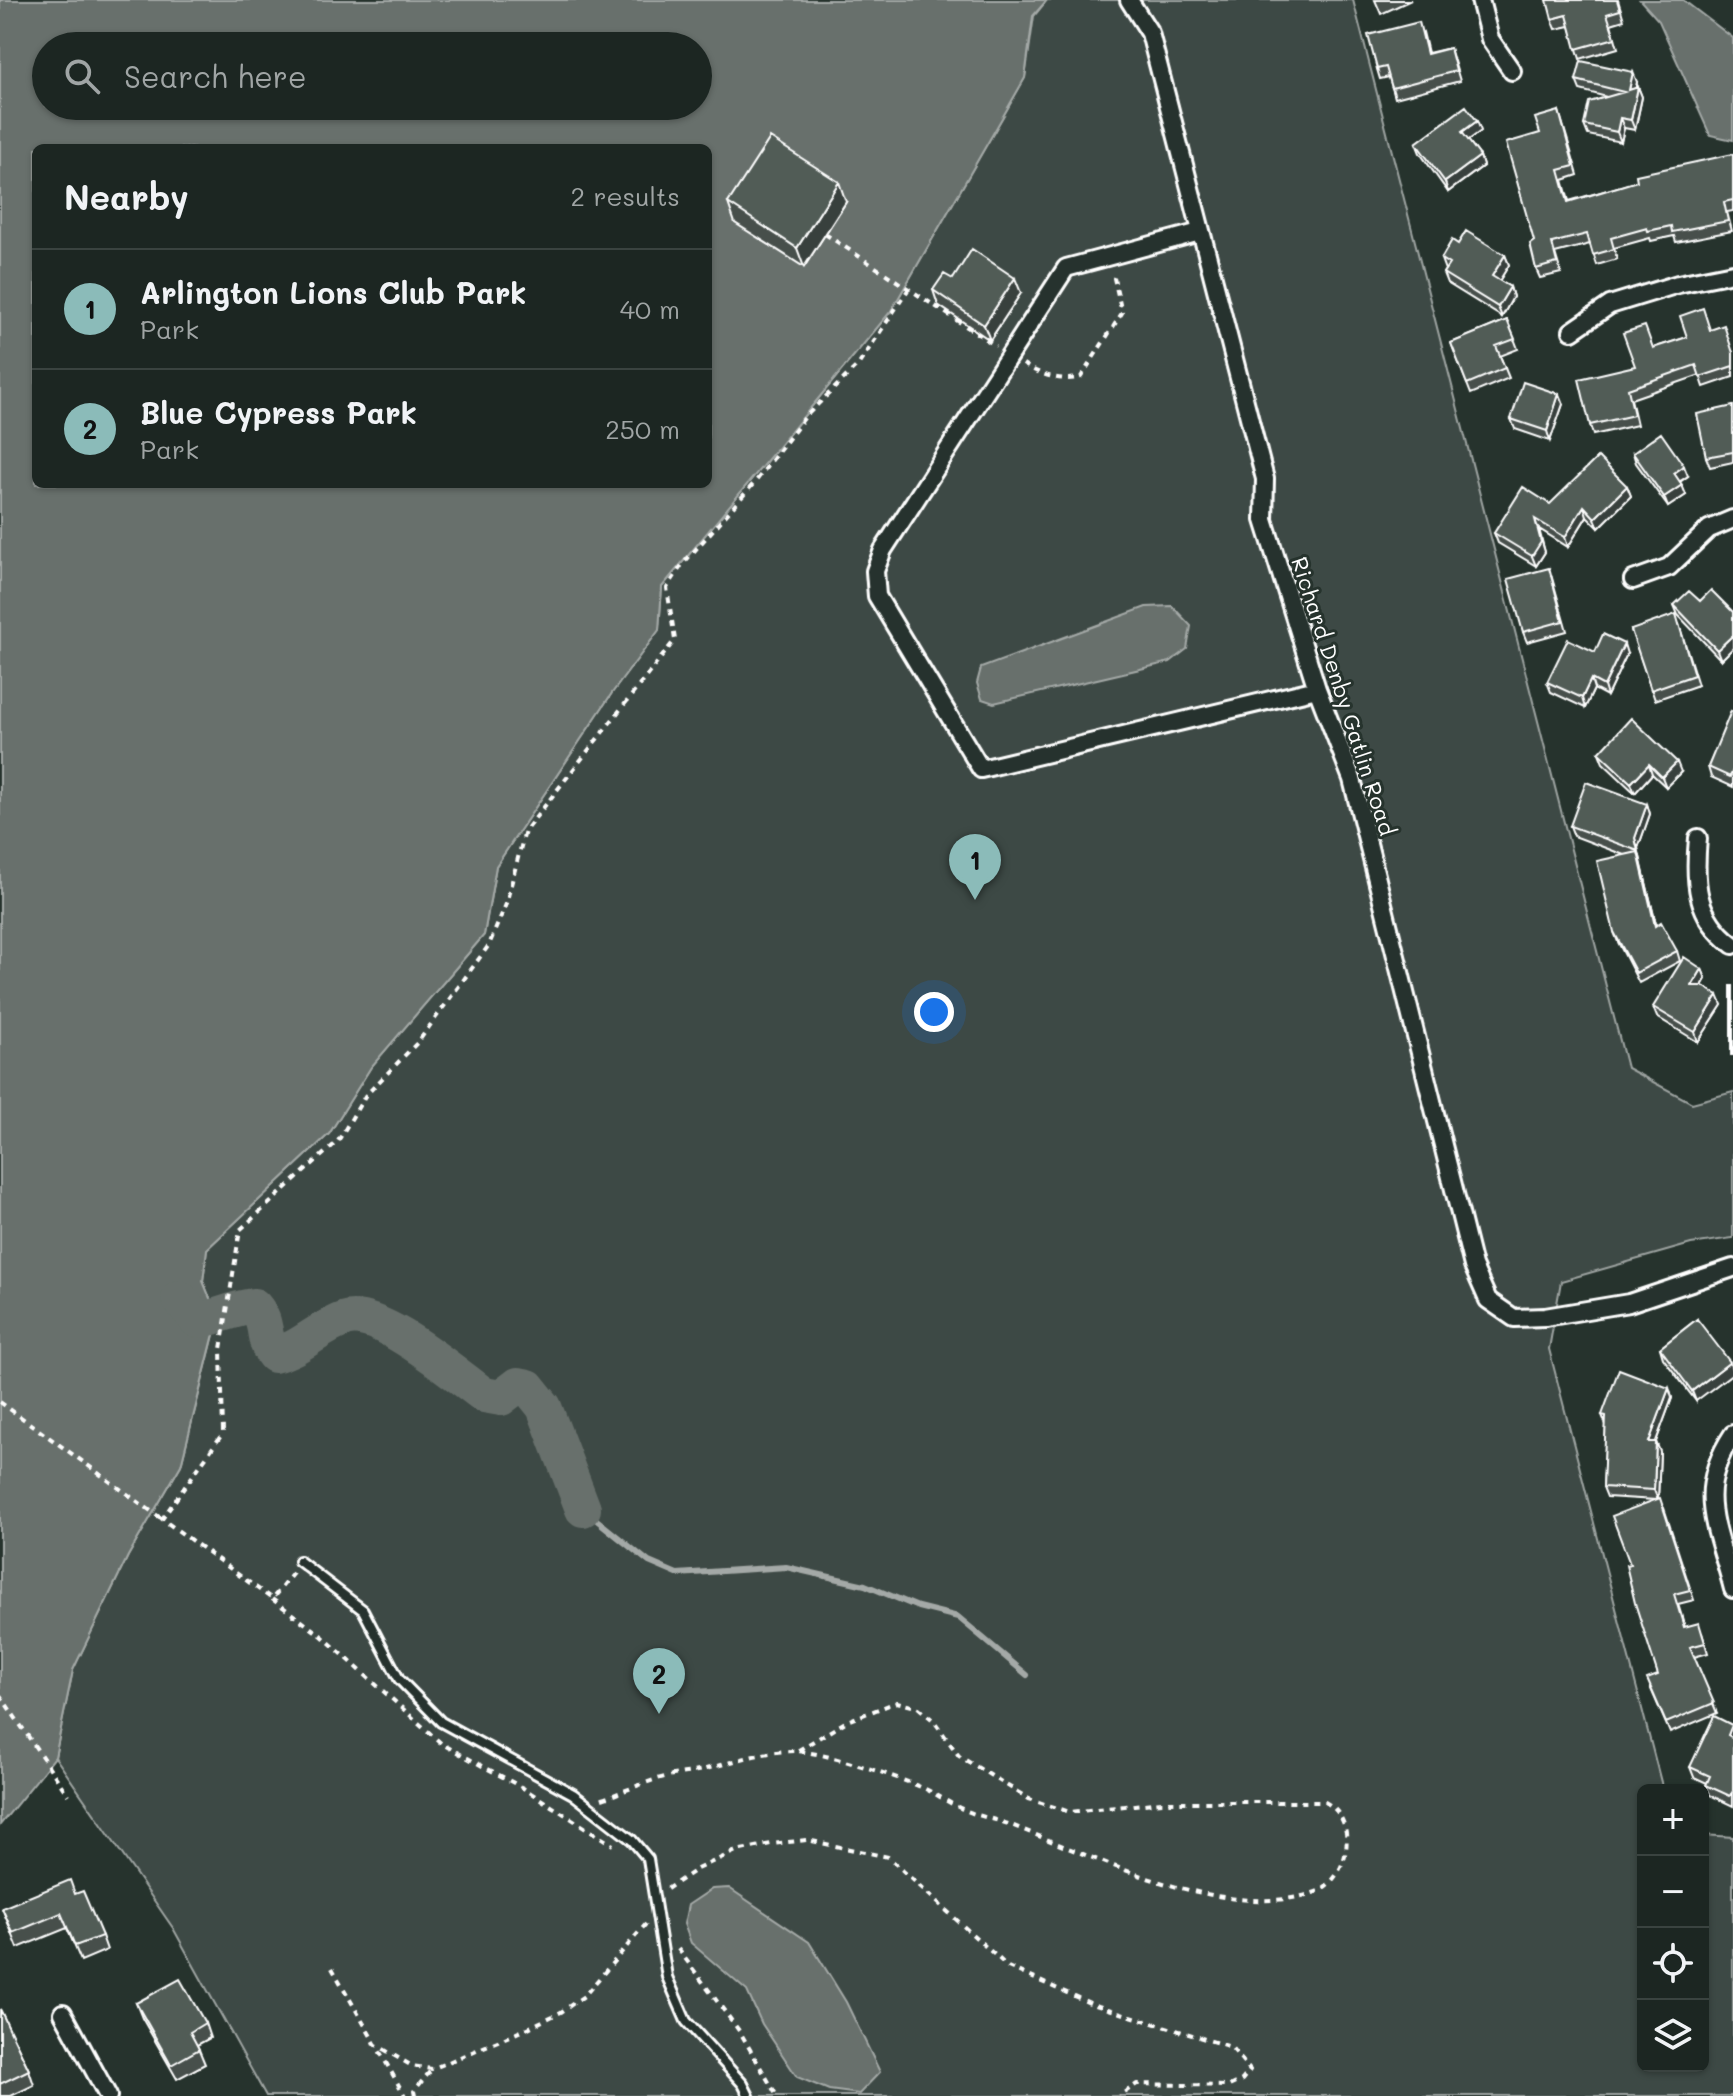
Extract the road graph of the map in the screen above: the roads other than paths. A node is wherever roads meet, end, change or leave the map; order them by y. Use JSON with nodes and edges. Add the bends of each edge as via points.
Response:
{"nodes":[{"id":1,"x":1129,"y":0,"type":"edge"},
{"id":2,"x":1480,"y":0,"type":"edge"},
{"id":3,"x":1512,"y":71,"type":"dead end"},
{"id":4,"x":1200,"y":232,"type":"junction"},
{"id":5,"x":1733,"y":273,"type":"edge"},
{"id":6,"x":1572,"y":331,"type":"dead end"},
{"id":7,"x":1733,"y":519,"type":"edge"},
{"id":8,"x":1633,"y":580,"type":"dead end"},
{"id":9,"x":1317,"y":689,"type":"junction"},
{"id":10,"x":1698,"y":838,"type":"dead end"},
{"id":11,"x":1733,"y":945,"type":"edge"},
{"id":12,"x":1733,"y":1268,"type":"edge"},
{"id":13,"x":1733,"y":1434,"type":"edge"},
{"id":14,"x":300,"y":1562,"type":"road end"},
{"id":15,"x":1733,"y":1589,"type":"edge"},
{"id":16,"x":63,"y":2013,"type":"dead end"},
{"id":17,"x":108,"y":2096,"type":"edge"},
{"id":18,"x":749,"y":2096,"type":"edge"}],
"edges":[{"from":1,"to":4,"type":"street","name":"Richard Denby Gatlin Road","via":[[1150,33]]},
{"from":2,"to":3,"type":"street","via":[[1490,39]]},
{"from":4,"to":9,"type":"street","name":"Richard Denby Gatlin Road","via":[[1265,479],[1264,520]]},
{"from":4,"to":9,"type":"street","via":[[1066,268],[883,550],[875,571],[877,596],[981,769]]},
{"from":5,"to":6,"type":"street","via":[[1610,305]]},
{"from":7,"to":8,"type":"street","via":[[1709,529],[1669,567]]},
{"from":9,"to":12,"type":"street","name":"Richard Denby Gatlin Road","via":[[1356,793],[1473,1266],[1488,1300],[1514,1318],[1545,1317],[1629,1303]]},
{"from":10,"to":11,"type":"street","via":[[1699,903]]},
{"from":13,"to":15,"type":"street","via":[[1711,1475],[1710,1496]]},
{"from":14,"to":18,"type":"lane","via":[[363,1610],[399,1679],[441,1722],[587,1805],[648,1859],[667,1977],[686,2021]]},
{"from":16,"to":17,"type":"street"}]}
